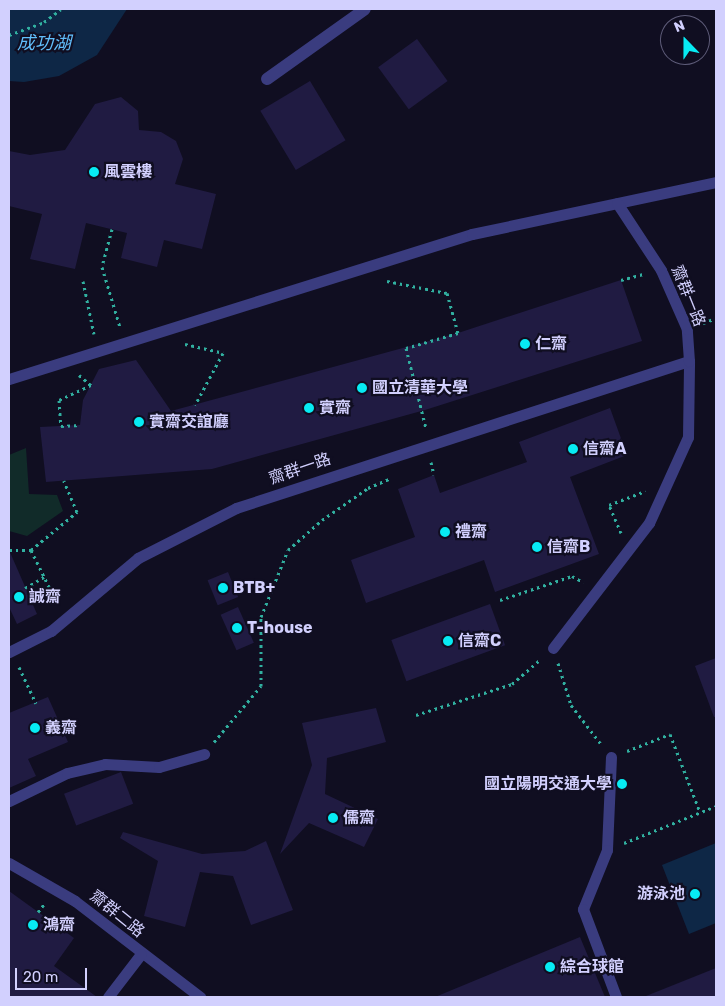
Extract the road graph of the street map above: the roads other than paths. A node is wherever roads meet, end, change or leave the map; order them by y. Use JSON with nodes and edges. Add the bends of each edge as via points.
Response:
{"nodes":[{"id":1,"x":365,"y":9,"type":"edge"},
{"id":2,"x":267,"y":78,"type":"dead end"},
{"id":3,"x":716,"y":182,"type":"edge"},
{"id":4,"x":617,"y":202,"type":"junction"},
{"id":5,"x":689,"y":361,"type":"junction"},
{"id":6,"x":9,"y":379,"type":"edge"},
{"id":7,"x":553,"y":648,"type":"road end"},
{"id":8,"x":9,"y":652,"type":"edge"},
{"id":9,"x":204,"y":754,"type":"road end"},
{"id":10,"x":611,"y":757,"type":"road end"},
{"id":11,"x":9,"y":801,"type":"edge"},
{"id":12,"x":9,"y":864,"type":"edge"},
{"id":13,"x":141,"y":954,"type":"junction"},
{"id":14,"x":108,"y":997,"type":"edge"},
{"id":15,"x":200,"y":997,"type":"edge"},
{"id":16,"x":616,"y":997,"type":"edge"}],
"edges":[{"from":1,"to":2,"type":"street"},
{"from":3,"to":4,"type":"lane"},
{"from":4,"to":5,"type":"lane","name":"齋群一路","via":[[661,270],[687,329]]},
{"from":4,"to":6,"type":"lane","via":[[472,234],[155,336]]},
{"from":5,"to":7,"type":"lane","via":[[688,438],[649,523]]},
{"from":5,"to":8,"type":"lane","name":"齋群一路","via":[[236,508],[138,558],[64,617],[51,632]]},
{"from":9,"to":11,"type":"lane","via":[[159,767],[105,764],[66,773]]},
{"from":10,"to":16,"type":"lane","via":[[607,850],[583,909]]},
{"from":12,"to":13,"type":"lane","name":"齋群二路","via":[[75,901]]},
{"from":13,"to":14,"type":"lane"},
{"from":13,"to":15,"type":"lane","name":"齋群二路"}]}
